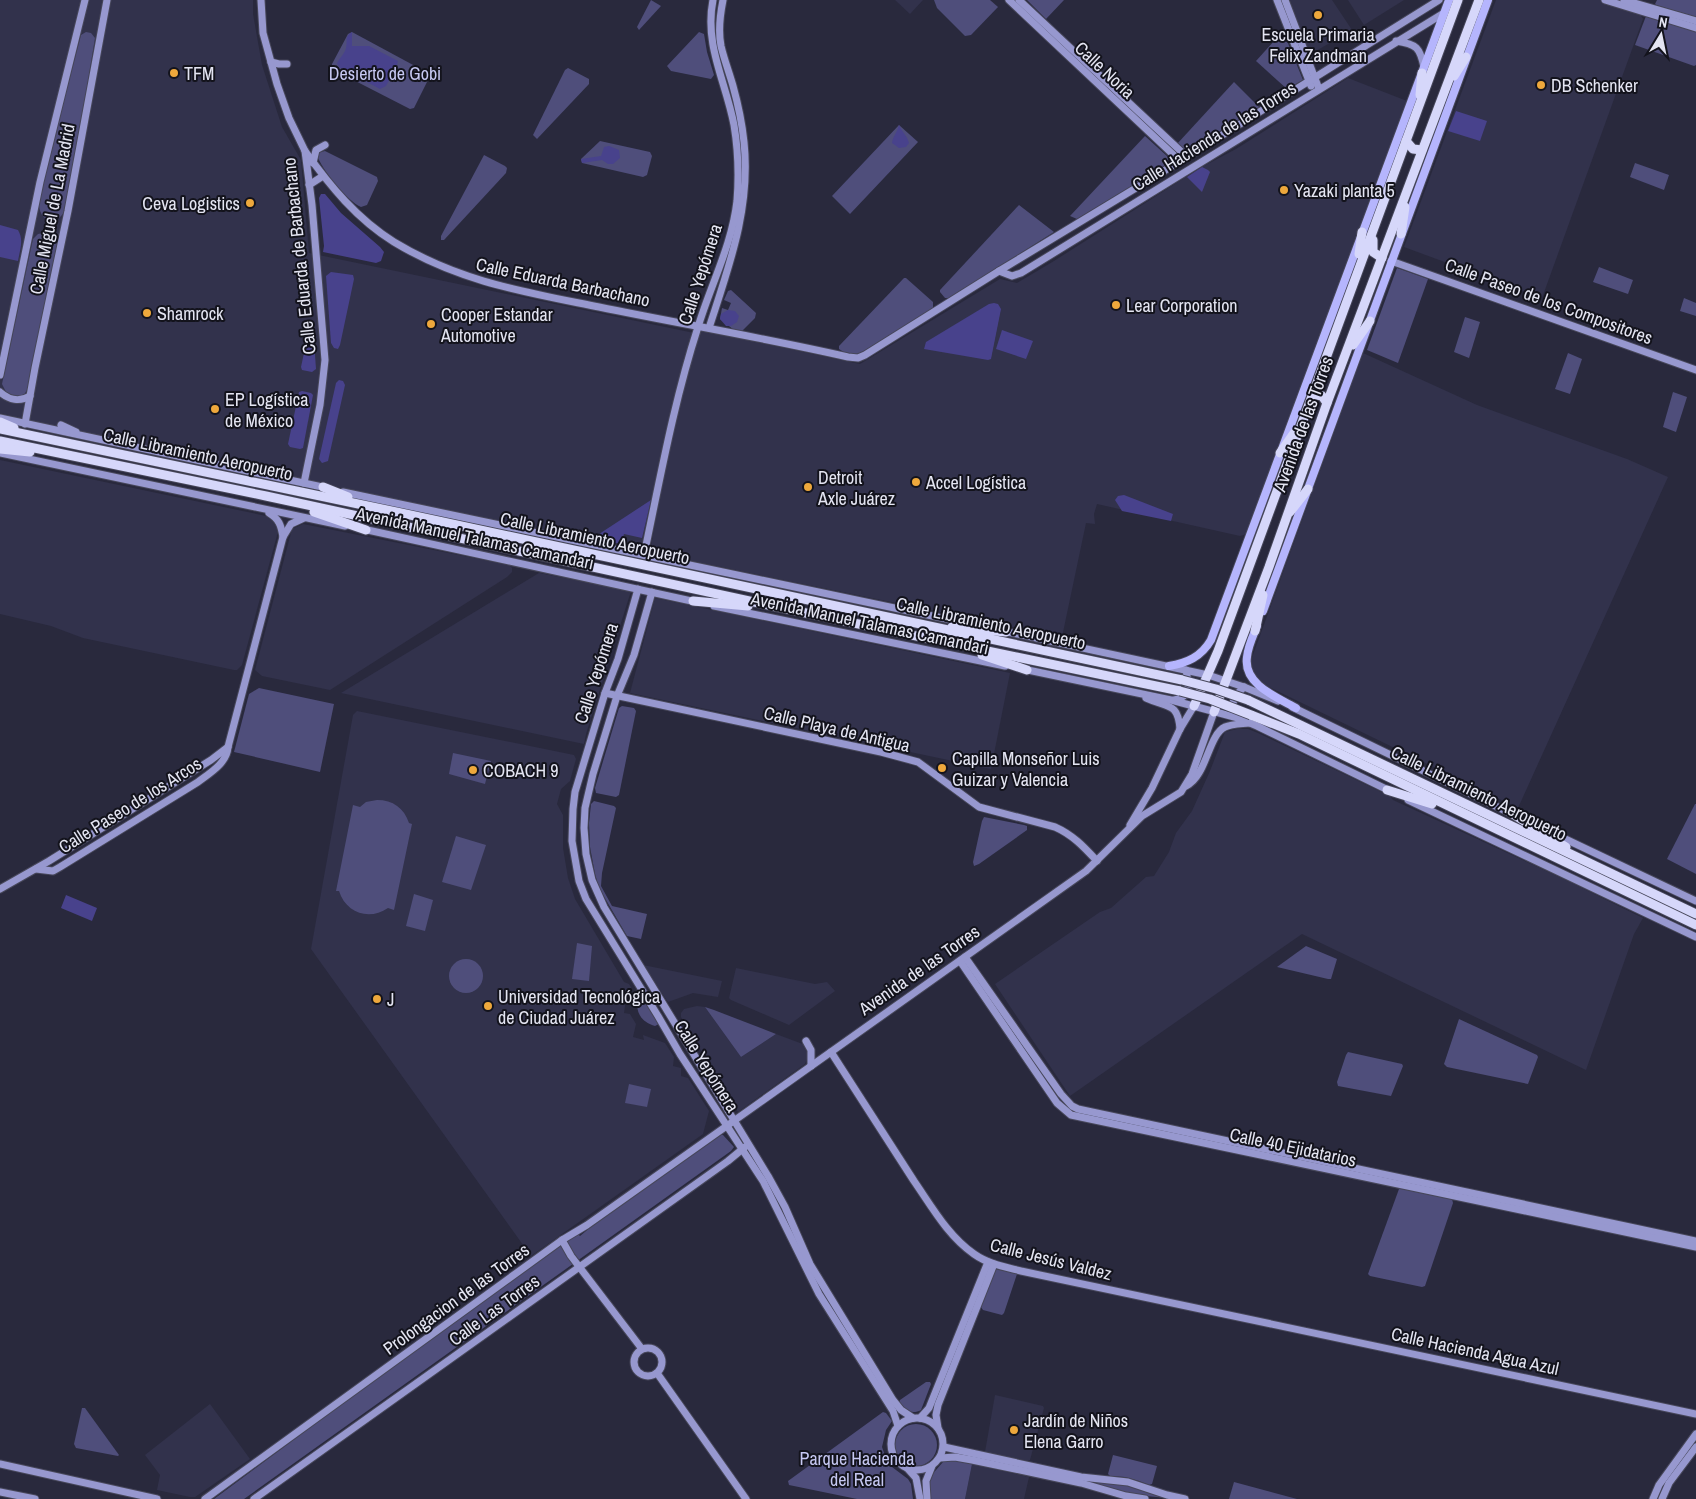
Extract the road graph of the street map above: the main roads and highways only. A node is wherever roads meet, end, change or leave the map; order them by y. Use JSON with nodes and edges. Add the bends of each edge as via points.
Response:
{"nodes":[{"id":1,"x":85,"y":0,"type":"edge"},
{"id":2,"x":107,"y":0,"type":"edge"},
{"id":3,"x":260,"y":0,"type":"edge"},
{"id":4,"x":713,"y":0,"type":"edge"},
{"id":5,"x":723,"y":0,"type":"edge"},
{"id":6,"x":1009,"y":0,"type":"edge"},
{"id":7,"x":1019,"y":0,"type":"edge"},
{"id":8,"x":1277,"y":0,"type":"edge"},
{"id":9,"x":1285,"y":0,"type":"edge"},
{"id":10,"x":1439,"y":0,"type":"edge"},
{"id":11,"x":1449,"y":0,"type":"edge"},
{"id":12,"x":1458,"y":0,"type":"edge"},
{"id":13,"x":1479,"y":0,"type":"edge"},
{"id":14,"x":1488,"y":0,"type":"edge"},
{"id":15,"x":1605,"y":0,"type":"edge"},
{"id":16,"x":1624,"y":0,"type":"edge"},
{"id":17,"x":1444,"y":13,"type":"junction"},
{"id":18,"x":1413,"y":17,"type":"junction"},
{"id":19,"x":1696,"y":21,"type":"edge"},
{"id":20,"x":1420,"y":27,"type":"junction"},
{"id":21,"x":1696,"y":28,"type":"edge"},
{"id":22,"x":1396,"y":41,"type":"junction"},
{"id":23,"x":1466,"y":57,"type":"junction"},
{"id":24,"x":271,"y":62,"type":"junction"},
{"id":25,"x":287,"y":64,"type":"dead end"},
{"id":26,"x":1423,"y":70,"type":"junction"},
{"id":27,"x":1312,"y":80,"type":"junction"},
{"id":28,"x":1316,"y":90,"type":"junction"},
{"id":29,"x":1444,"y":91,"type":"junction"},
{"id":30,"x":1418,"y":108,"type":"junction"},
{"id":31,"x":1406,"y":141,"type":"junction"},
{"id":32,"x":325,"y":145,"type":"dead end"},
{"id":33,"x":1422,"y":150,"type":"junction"},
{"id":34,"x":305,"y":151,"type":"junction"},
{"id":35,"x":1187,"y":157,"type":"junction"},
{"id":36,"x":1400,"y":158,"type":"junction"},
{"id":37,"x":1180,"y":161,"type":"junction"},
{"id":38,"x":313,"y":163,"type":"junction"},
{"id":39,"x":1416,"y":166,"type":"junction"},
{"id":40,"x":323,"y":176,"type":"junction"},
{"id":41,"x":309,"y":185,"type":"junction"},
{"id":42,"x":1407,"y":192,"type":"junction"},
{"id":43,"x":1380,"y":212,"type":"junction"},
{"id":44,"x":1362,"y":232,"type":"junction"},
{"id":45,"x":1401,"y":234,"type":"junction"},
{"id":46,"x":1382,"y":258,"type":"junction"},
{"id":47,"x":1392,"y":261,"type":"junction"},
{"id":48,"x":1359,"y":267,"type":"junction"},
{"id":49,"x":999,"y":271,"type":"junction"},
{"id":50,"x":1370,"y":321,"type":"junction"},
{"id":51,"x":698,"y":326,"type":"junction"},
{"id":52,"x":709,"y":328,"type":"junction"},
{"id":53,"x":858,"y":358,"type":"joint"},
{"id":54,"x":1344,"y":358,"type":"junction"},
{"id":55,"x":1323,"y":364,"type":"junction"},
{"id":56,"x":1696,"y":370,"type":"edge"},
{"id":57,"x":1339,"y":374,"type":"junction"},
{"id":58,"x":0,"y":375,"type":"edge"},
{"id":59,"x":0,"y":392,"type":"edge"},
{"id":60,"x":1312,"y":394,"type":"junction"},
{"id":61,"x":30,"y":396,"type":"junction"},
{"id":62,"x":1327,"y":403,"type":"junction"},
{"id":63,"x":0,"y":420,"type":"edge"},
{"id":64,"x":1302,"y":423,"type":"junction"},
{"id":65,"x":25,"y":424,"type":"junction"},
{"id":66,"x":61,"y":425,"type":"dead end"},
{"id":67,"x":0,"y":429,"type":"edge"},
{"id":68,"x":40,"y":438,"type":"junction"},
{"id":69,"x":93,"y":439,"type":"junction"},
{"id":70,"x":0,"y":441,"type":"edge"},
{"id":71,"x":0,"y":449,"type":"edge"},
{"id":72,"x":0,"y":453,"type":"edge"},
{"id":73,"x":1280,"y":453,"type":"junction"},
{"id":74,"x":59,"y":454,"type":"junction"},
{"id":75,"x":304,"y":483,"type":"junction"},
{"id":76,"x":323,"y":487,"type":"junction"},
{"id":77,"x":1308,"y":489,"type":"junction"},
{"id":78,"x":266,"y":496,"type":"junction"},
{"id":79,"x":262,"y":509,"type":"junction"},
{"id":80,"x":401,"y":513,"type":"junction"},
{"id":81,"x":304,"y":518,"type":"junction"},
{"id":82,"x":1285,"y":518,"type":"junction"},
{"id":83,"x":366,"y":530,"type":"junction"},
{"id":84,"x":283,"y":537,"type":"junction"},
{"id":85,"x":1244,"y":550,"type":"junction"},
{"id":86,"x":644,"y":555,"type":"junction"},
{"id":87,"x":1251,"y":560,"type":"junction"},
{"id":88,"x":1269,"y":567,"type":"junction"},
{"id":89,"x":638,"y":589,"type":"junction"},
{"id":90,"x":652,"y":592,"type":"junction"},
{"id":91,"x":694,"y":601,"type":"junction"},
{"id":92,"x":784,"y":609,"type":"junction"},
{"id":93,"x":933,"y":627,"type":"junction"},
{"id":94,"x":1255,"y":631,"type":"junction"},
{"id":95,"x":1006,"y":632,"type":"junction"},
{"id":96,"x":936,"y":641,"type":"junction"},
{"id":97,"x":1218,"y":651,"type":"junction"},
{"id":98,"x":1233,"y":662,"type":"junction"},
{"id":99,"x":1169,"y":666,"type":"junction"},
{"id":100,"x":1027,"y":670,"type":"junction"},
{"id":101,"x":1186,"y":670,"type":"junction"},
{"id":102,"x":1208,"y":675,"type":"junction"},
{"id":103,"x":1226,"y":681,"type":"junction"},
{"id":104,"x":1244,"y":687,"type":"junction"},
{"id":105,"x":604,"y":692,"type":"junction"},
{"id":106,"x":1135,"y":692,"type":"junction"},
{"id":107,"x":617,"y":696,"type":"junction"},
{"id":108,"x":1171,"y":700,"type":"junction"},
{"id":109,"x":1194,"y":706,"type":"junction"},
{"id":110,"x":1296,"y":708,"type":"junction"},
{"id":111,"x":1214,"y":712,"type":"junction"},
{"id":112,"x":1238,"y":718,"type":"junction"},
{"id":113,"x":1250,"y":719,"type":"junction"},
{"id":114,"x":1180,"y":729,"type":"junction"},
{"id":115,"x":228,"y":747,"type":"junction"},
{"id":116,"x":1185,"y":786,"type":"junction"},
{"id":117,"x":1387,"y":790,"type":"junction"},
{"id":118,"x":1511,"y":813,"type":"junction"},
{"id":119,"x":1464,"y":815,"type":"junction"},
{"id":120,"x":1125,"y":834,"type":"junction"},
{"id":121,"x":1097,"y":862,"type":"junction"},
{"id":122,"x":36,"y":868,"type":"junction"},
{"id":123,"x":1604,"y":871,"type":"junction"},
{"id":124,"x":0,"y":888,"type":"edge"},
{"id":125,"x":1696,"y":901,"type":"edge"},
{"id":126,"x":1696,"y":914,"type":"edge"},
{"id":127,"x":1696,"y":925,"type":"edge"},
{"id":128,"x":1696,"y":937,"type":"edge"},
{"id":129,"x":963,"y":959,"type":"junction"},
{"id":130,"x":806,"y":1041,"type":"dead end"},
{"id":131,"x":831,"y":1052,"type":"junction"},
{"id":132,"x":811,"y":1066,"type":"junction"},
{"id":133,"x":734,"y":1121,"type":"junction"},
{"id":134,"x":727,"y":1126,"type":"junction"},
{"id":135,"x":746,"y":1142,"type":"junction"},
{"id":136,"x":743,"y":1150,"type":"junction"},
{"id":137,"x":562,"y":1240,"type":"junction"},
{"id":138,"x":1696,"y":1241,"type":"edge"},
{"id":139,"x":1696,"y":1248,"type":"edge"},
{"id":140,"x":991,"y":1263,"type":"junction"},
{"id":141,"x":580,"y":1267,"type":"junction"},
{"id":142,"x":1248,"y":1319,"type":"joint"},
{"id":143,"x":642,"y":1349,"type":"junction"},
{"id":144,"x":657,"y":1373,"type":"junction"},
{"id":145,"x":1696,"y":1414,"type":"edge"},
{"id":146,"x":916,"y":1418,"type":"junction"},
{"id":147,"x":898,"y":1426,"type":"junction"},
{"id":148,"x":938,"y":1428,"type":"junction"},
{"id":149,"x":1696,"y":1434,"type":"edge"},
{"id":150,"x":944,"y":1447,"type":"junction"},
{"id":151,"x":1696,"y":1447,"type":"edge"},
{"id":152,"x":940,"y":1458,"type":"junction"},
{"id":153,"x":0,"y":1464,"type":"edge"},
{"id":154,"x":932,"y":1466,"type":"junction"},
{"id":155,"x":908,"y":1469,"type":"junction"},
{"id":156,"x":1667,"y":1480,"type":"junction"},
{"id":157,"x":0,"y":1492,"type":"edge"},
{"id":158,"x":1654,"y":1496,"type":"edge"},
{"id":159,"x":1662,"y":1497,"type":"edge"},
{"id":160,"x":35,"y":1499,"type":"edge"},
{"id":161,"x":157,"y":1499,"type":"edge"},
{"id":162,"x":205,"y":1499,"type":"edge"},
{"id":163,"x":254,"y":1499,"type":"edge"},
{"id":164,"x":746,"y":1499,"type":"edge"},
{"id":165,"x":920,"y":1499,"type":"edge"},
{"id":166,"x":927,"y":1499,"type":"edge"},
{"id":167,"x":1145,"y":1499,"type":"edge"},
{"id":168,"x":1185,"y":1499,"type":"edge"}],
"edges":[{"from":1,"to":58,"type":"main road","name":"Calle Miguel de La Madrid","via":[[40,182]]},
{"from":2,"to":61,"type":"main road","name":"Calle Miguel de La Madrid"},
{"from":3,"to":24,"type":"main road","name":"Calle Eduarda de Barbachano","via":[[263,33]]},
{"from":4,"to":51,"type":"main road","name":"Calle Yepómera","via":[[711,42],[734,125],[738,162],[737,201],[722,261]]},
{"from":5,"to":52,"type":"main road","name":"Calle Yepómera","via":[[721,45],[742,128],[746,183],[739,233]]},
{"from":6,"to":37,"type":"main road","name":"Calle Noria"},
{"from":7,"to":35,"type":"main road","name":"Calle Noria"},
{"from":8,"to":27,"type":"main road"},
{"from":9,"to":27,"type":"main road"},
{"from":10,"to":18,"type":"main road","name":"Calle Hacienda de las Torres"},
{"from":11,"to":17,"type":"main road","name":"Avenida de las Torres"},
{"from":12,"to":30,"type":"highway","name":"Avenida de las Torres"},
{"from":13,"to":29,"type":"highway","name":"Avenida de las Torres"},
{"from":14,"to":23,"type":"main road","name":"Avenida de las Torres"},
{"from":15,"to":21,"type":"main road"},
{"from":16,"to":19,"type":"main road"},
{"from":17,"to":20,"type":"main road","name":"Calle Hacienda de las Torres"},
{"from":17,"to":26,"type":"main road","name":"Avenida de las Torres"},
{"from":18,"to":20,"type":"main road"},
{"from":18,"to":27,"type":"main road","name":"Calle Hacienda de las Torres"},
{"from":20,"to":22,"type":"main road","name":"Calle Hacienda de las Torres"},
{"from":22,"to":26,"type":"main road","via":[[1416,47],[1422,56]]},
{"from":22,"to":28,"type":"main road","name":"Calle Hacienda de las Torres"},
{"from":23,"to":29,"type":"highway"},
{"from":23,"to":45,"type":"main road","name":"Avenida de las Torres"},
{"from":24,"to":25,"type":"main road"},
{"from":24,"to":34,"type":"main road","name":"Calle Eduarda de Barbachano","via":[[276,84]]},
{"from":26,"to":30,"type":"highway"},
{"from":26,"to":44,"type":"main road","name":"Avenida de las Torres"},
{"from":27,"to":28,"type":"main road"},
{"from":27,"to":35,"type":"main road","name":"Calle Hacienda de las Torres"},
{"from":28,"to":49,"type":"main road","name":"Calle Hacienda de las Torres","via":[[1021,273],[1012,276]]},
{"from":29,"to":33,"type":"highway","name":"Avenida de las Torres"},
{"from":30,"to":31,"type":"highway","name":"Avenida de las Torres"},
{"from":31,"to":33,"type":"highway","via":[[1414,149]]},
{"from":31,"to":36,"type":"highway","name":"Avenida de las Torres"},
{"from":32,"to":38,"type":"main road","via":[[316,150]]},
{"from":33,"to":39,"type":"highway","name":"Avenida de las Torres"},
{"from":34,"to":38,"type":"main road","name":"Calle Eduarda Barbachano"},
{"from":34,"to":41,"type":"main road","name":"Calle Eduarda de Barbachano"},
{"from":35,"to":37,"type":"main road","name":"Calle Hacienda de las Torres"},
{"from":36,"to":39,"type":"highway","via":[[1411,159]]},
{"from":36,"to":43,"type":"highway","name":"Avenida de las Torres"},
{"from":37,"to":49,"type":"main road","name":"Calle Hacienda de las Torres"},
{"from":38,"to":40,"type":"main road","name":"Calle Eduarda Barbachano"},
{"from":39,"to":42,"type":"highway","name":"Avenida de las Torres"},
{"from":40,"to":41,"type":"main road"},
{"from":40,"to":51,"type":"main road","name":"Calle Eduarda Barbachano","via":[[378,231],[427,260],[467,277]]},
{"from":41,"to":75,"type":"main road","name":"Calle Eduarda de Barbachano","via":[[325,360]]},
{"from":42,"to":45,"type":"highway"},
{"from":42,"to":46,"type":"highway","name":"Avenida de las Torres"},
{"from":43,"to":46,"type":"highway","via":[[1372,249]]},
{"from":43,"to":48,"type":"highway","name":"Avenida de las Torres"},
{"from":44,"to":48,"type":"highway","via":[[1357,259]]},
{"from":44,"to":73,"type":"main road","name":"Avenida de las Torres"},
{"from":45,"to":47,"type":"main road","name":"Avenida de las Torres"},
{"from":46,"to":54,"type":"highway","name":"Avenida de las Torres"},
{"from":47,"to":50,"type":"main road","name":"Avenida de las Torres"},
{"from":47,"to":56,"type":"main road","name":"Calle Paseo de los Compositores"},
{"from":48,"to":55,"type":"highway","name":"Avenida de las Torres"},
{"from":49,"to":53,"type":"main road","name":"Calle Hacienda de las Torres"},
{"from":50,"to":54,"type":"highway"},
{"from":50,"to":77,"type":"main road","name":"Avenida de las Torres"},
{"from":51,"to":52,"type":"main road","name":"Calle Eduarda Barbachano"},
{"from":51,"to":86,"type":"main road","name":"Calle Yepómera","via":[[670,433]]},
{"from":52,"to":53,"type":"main road","name":"Calle Eduarda Barbachano"},
{"from":54,"to":57,"type":"highway","name":"Avenida de las Torres"},
{"from":55,"to":57,"type":"highway","via":[[1328,372]]},
{"from":55,"to":60,"type":"highway","name":"Avenida de las Torres"},
{"from":57,"to":62,"type":"highway","name":"Avenida de las Torres"},
{"from":59,"to":61,"type":"main road","via":[[17,400]]},
{"from":60,"to":62,"type":"highway","via":[[1322,396]]},
{"from":60,"to":64,"type":"highway","name":"Avenida de las Torres"},
{"from":61,"to":65,"type":"main road","name":"Calle Miguel de La Madrid"},
{"from":62,"to":82,"type":"highway","name":"Avenida de las Torres"},
{"from":63,"to":65,"type":"main road","name":"Avenida Manuel Talamas Camandari"},
{"from":63,"to":68,"type":"highway"},
{"from":64,"to":73,"type":"highway"},
{"from":64,"to":87,"type":"highway","name":"Avenida de las Torres"},
{"from":65,"to":69,"type":"main road","name":"Avenida Manuel Talamas Camandari"},
{"from":66,"to":69,"type":"main road"},
{"from":67,"to":68,"type":"highway","name":"Calle Libramiento Aeropuerto"},
{"from":68,"to":80,"type":"highway","name":"Calle Libramiento Aeropuerto"},
{"from":69,"to":75,"type":"main road","name":"Avenida Manuel Talamas Camandari"},
{"from":70,"to":74,"type":"highway","name":"Calle Libramiento Aeropuerto"},
{"from":71,"to":74,"type":"highway"},
{"from":72,"to":79,"type":"main road","name":"Avenida Manuel Talamas Camandari"},
{"from":73,"to":85,"type":"main road","name":"Avenida de las Torres"},
{"from":74,"to":78,"type":"highway","name":"Calle Libramiento Aeropuerto"},
{"from":75,"to":76,"type":"main road","name":"Avenida Manuel Talamas Camandari"},
{"from":76,"to":80,"type":"highway"},
{"from":76,"to":86,"type":"main road","name":"Avenida Manuel Talamas Camandari"},
{"from":77,"to":82,"type":"highway"},
{"from":77,"to":94,"type":"main road","name":"Avenida de las Torres"},
{"from":78,"to":83,"type":"highway"},
{"from":78,"to":92,"type":"highway","name":"Calle Libramiento Aeropuerto"},
{"from":79,"to":81,"type":"main road","name":"Avenida Manuel Talamas Camandari"},
{"from":79,"to":84,"type":"main road","via":[[279,520]]},
{"from":80,"to":93,"type":"highway","name":"Calle Libramiento Aeropuerto"},
{"from":81,"to":83,"type":"main road","name":"Avenida Manuel Talamas Camandari"},
{"from":81,"to":84,"type":"main road","via":[[291,524]]},
{"from":82,"to":88,"type":"highway","name":"Avenida de las Torres"},
{"from":83,"to":89,"type":"main road","name":"Avenida Manuel Talamas Camandari"},
{"from":84,"to":115,"type":"main road","name":"Calle Paseo de los Arcos"},
{"from":85,"to":87,"type":"highway"},
{"from":85,"to":99,"type":"main road","name":"Avenida de las Torres","via":[[1207,648],[1189,661]]},
{"from":86,"to":95,"type":"main road","name":"Avenida Manuel Talamas Camandari"},
{"from":87,"to":97,"type":"highway","name":"Avenida de las Torres"},
{"from":88,"to":94,"type":"highway"},
{"from":88,"to":98,"type":"highway","name":"Avenida de las Torres"},
{"from":89,"to":90,"type":"main road","name":"Avenida Manuel Talamas Camandari"},
{"from":89,"to":105,"type":"main road","name":"Calle Yepómera","via":[[618,659]]},
{"from":90,"to":91,"type":"main road","name":"Avenida Manuel Talamas Camandari"},
{"from":90,"to":107,"type":"main road","name":"Calle Yepómera","via":[[634,655]]},
{"from":91,"to":92,"type":"highway"},
{"from":91,"to":100,"type":"main road","name":"Avenida Manuel Talamas Camandari"},
{"from":92,"to":96,"type":"highway","name":"Calle Libramiento Aeropuerto"},
{"from":93,"to":95,"type":"highway"},
{"from":93,"to":123,"type":"highway","name":"Calle Libramiento Aeropuerto","bridge":true,"via":[[1216,688],[1313,730]]},
{"from":94,"to":110,"type":"main road","name":"Avenida de las Torres","via":[[1247,658],[1251,677],[1258,685]]},
{"from":95,"to":99,"type":"main road","name":"Avenida Manuel Talamas Camandari"},
{"from":96,"to":100,"type":"highway"},
{"from":96,"to":113,"type":"highway","name":"Calle Libramiento Aeropuerto","bridge":true,"via":[[1180,691],[1210,699]]},
{"from":97,"to":98,"type":"highway","via":[[1223,660]]},
{"from":97,"to":102,"type":"highway","name":"Avenida de las Torres"},
{"from":98,"to":103,"type":"highway","name":"Avenida de las Torres"},
{"from":99,"to":101,"type":"main road","name":"Avenida Manuel Talamas Camandari"},
{"from":100,"to":106,"type":"main road","name":"Avenida Manuel Talamas Camandari"},
{"from":101,"to":102,"type":"main road","name":"Avenida Manuel Talamas Camandari"},
{"from":101,"to":108,"type":"main road","via":[[1186,694],[1183,698]]},
{"from":102,"to":103,"type":"main road","name":"Avenida Manuel Talamas Camandari"},
{"from":102,"to":109,"type":"highway","name":"Avenida de las Torres"},
{"from":103,"to":104,"type":"main road","name":"Avenida Manuel Talamas Camandari"},
{"from":103,"to":111,"type":"highway","name":"Avenida de las Torres"},
{"from":104,"to":110,"type":"main road","name":"Avenida Manuel Talamas Camandari"},
{"from":104,"to":112,"type":"main road","via":[[1232,707]]},
{"from":105,"to":107,"type":"main road","name":"Calle Playa de Antigua"},
{"from":105,"to":134,"type":"main road","name":"Calle Yepómera","via":[[575,792],[572,841],[579,881],[595,916]]},
{"from":106,"to":108,"type":"main road","name":"Avenida Manuel Talamas Camandari"},
{"from":106,"to":114,"type":"main road","via":[[1175,710]]},
{"from":107,"to":121,"type":"main road","name":"Calle Playa de Antigua","via":[[907,758],[932,771],[979,806],[1065,831]]},
{"from":107,"to":133,"type":"main road","name":"Calle Yepómera","via":[[585,808],[584,844],[592,880],[604,907]]},
{"from":108,"to":109,"type":"main road","name":"Avenida Manuel Talamas Camandari"},
{"from":109,"to":111,"type":"main road","name":"Avenida Manuel Talamas Camandari"},
{"from":109,"to":114,"type":"main road","name":"Avenida de las Torres"},
{"from":110,"to":118,"type":"main road","name":"Avenida Manuel Talamas Camandari"},
{"from":111,"to":112,"type":"main road","name":"Avenida Manuel Talamas Camandari"},
{"from":111,"to":116,"type":"main road","name":"Avenida de las Torres"},
{"from":112,"to":113,"type":"main road","name":"Avenida Manuel Talamas Camandari"},
{"from":113,"to":116,"type":"main road","via":[[1223,728],[1197,776]]},
{"from":113,"to":117,"type":"main road","name":"Avenida Manuel Talamas Camandari"},
{"from":113,"to":119,"type":"highway","name":"Calle Libramiento Aeropuerto","via":[[1299,734]]},
{"from":114,"to":120,"type":"main road","name":"Avenida de las Torres","via":[[1162,771]]},
{"from":115,"to":122,"type":"main road","name":"Calle Paseo de los Arcos"},
{"from":115,"to":122,"type":"main road","name":"Calle Paseo de los Arcos","via":[[222,762],[198,782],[56,870]]},
{"from":116,"to":120,"type":"main road","name":"Avenida de las Torres","via":[[1149,811]]},
{"from":117,"to":119,"type":"highway"},
{"from":117,"to":128,"type":"main road","name":"Avenida Manuel Talamas Camandari"},
{"from":118,"to":123,"type":"highway"},
{"from":118,"to":125,"type":"main road","name":"Avenida Manuel Talamas Camandari"},
{"from":119,"to":127,"type":"highway","name":"Calle Libramiento Aeropuerto"},
{"from":120,"to":121,"type":"main road","name":"Avenida de las Torres"},
{"from":121,"to":129,"type":"main road","name":"Avenida de las Torres"},
{"from":122,"to":124,"type":"main road","name":"Calle Paseo de los Arcos"},
{"from":123,"to":126,"type":"highway","name":"Calle Libramiento Aeropuerto"},
{"from":129,"to":131,"type":"main road","name":"Avenida de las Torres"},
{"from":129,"to":138,"type":"main road","name":"Calle 40 Ejidatarios","via":[[1061,1094],[1078,1109]]},
{"from":129,"to":139,"type":"main road","name":"Calle 40 Ejidatarios","via":[[976,987],[1057,1103],[1070,1115]]},
{"from":130,"to":132,"type":"main road","via":[[811,1050]]},
{"from":131,"to":132,"type":"main road","name":"Avenida de las Torres"},
{"from":131,"to":140,"type":"main road","name":"Calle Jesús Valdez","via":[[943,1223],[961,1244]]},
{"from":132,"to":133,"type":"main road","name":"Avenida de las Torres"},
{"from":133,"to":134,"type":"main road","name":"Avenida de las Torres"},
{"from":133,"to":135,"type":"main road","name":"Calle Yepómera"},
{"from":134,"to":136,"type":"main road","name":"Calle Yepómera"},
{"from":134,"to":137,"type":"main road","name":"Prolongacion de las Torres"},
{"from":135,"to":136,"type":"main road"},
{"from":135,"to":146,"type":"main road","name":"Calle Yepómera","via":[[785,1207],[824,1290],[893,1400],[901,1410]]},
{"from":136,"to":141,"type":"main road","name":"Calle Las Torres"},
{"from":136,"to":147,"type":"main road","name":"Calle Yepómera","via":[[779,1211],[819,1294],[895,1416]]},
{"from":137,"to":141,"type":"main road"},
{"from":137,"to":162,"type":"main road","name":"Prolongacion de las Torres"},
{"from":140,"to":142,"type":"main road","name":"Calle Jesús Valdez"},
{"from":140,"to":146,"type":"main road","via":[[929,1408]]},
{"from":140,"to":148,"type":"main road","via":[[938,1405]]},
{"from":141,"to":143,"type":"main road"},
{"from":141,"to":163,"type":"main road","name":"Calle Las Torres"},
{"from":142,"to":145,"type":"main road","name":"Calle Hacienda Agua Azul"},
{"from":143,"to":144,"type":"main road","via":[[660,1352],[663,1361]]},
{"from":143,"to":144,"type":"main road","via":[[635,1356],[636,1370],[644,1376]]},
{"from":144,"to":164,"type":"main road"},
{"from":146,"to":147,"type":"main road"},
{"from":146,"to":148,"type":"main road"},
{"from":147,"to":155,"type":"main road","via":[[892,1437],[891,1450],[897,1462]]},
{"from":148,"to":150,"type":"main road"},
{"from":149,"to":156,"type":"main road"},
{"from":150,"to":152,"type":"main road"},
{"from":150,"to":168,"type":"main road","via":[[1081,1477],[1128,1482]]},
{"from":151,"to":156,"type":"main road"},
{"from":152,"to":154,"type":"main road"},
{"from":152,"to":167,"type":"main road","via":[[972,1460]]},
{"from":153,"to":161,"type":"main road"},
{"from":154,"to":155,"type":"main road"},
{"from":154,"to":166,"type":"main road","via":[[926,1481]]},
{"from":155,"to":165,"type":"main road","via":[[916,1478]]},
{"from":156,"to":158,"type":"main road"},
{"from":156,"to":159,"type":"main road"},
{"from":157,"to":160,"type":"main road"}]}
